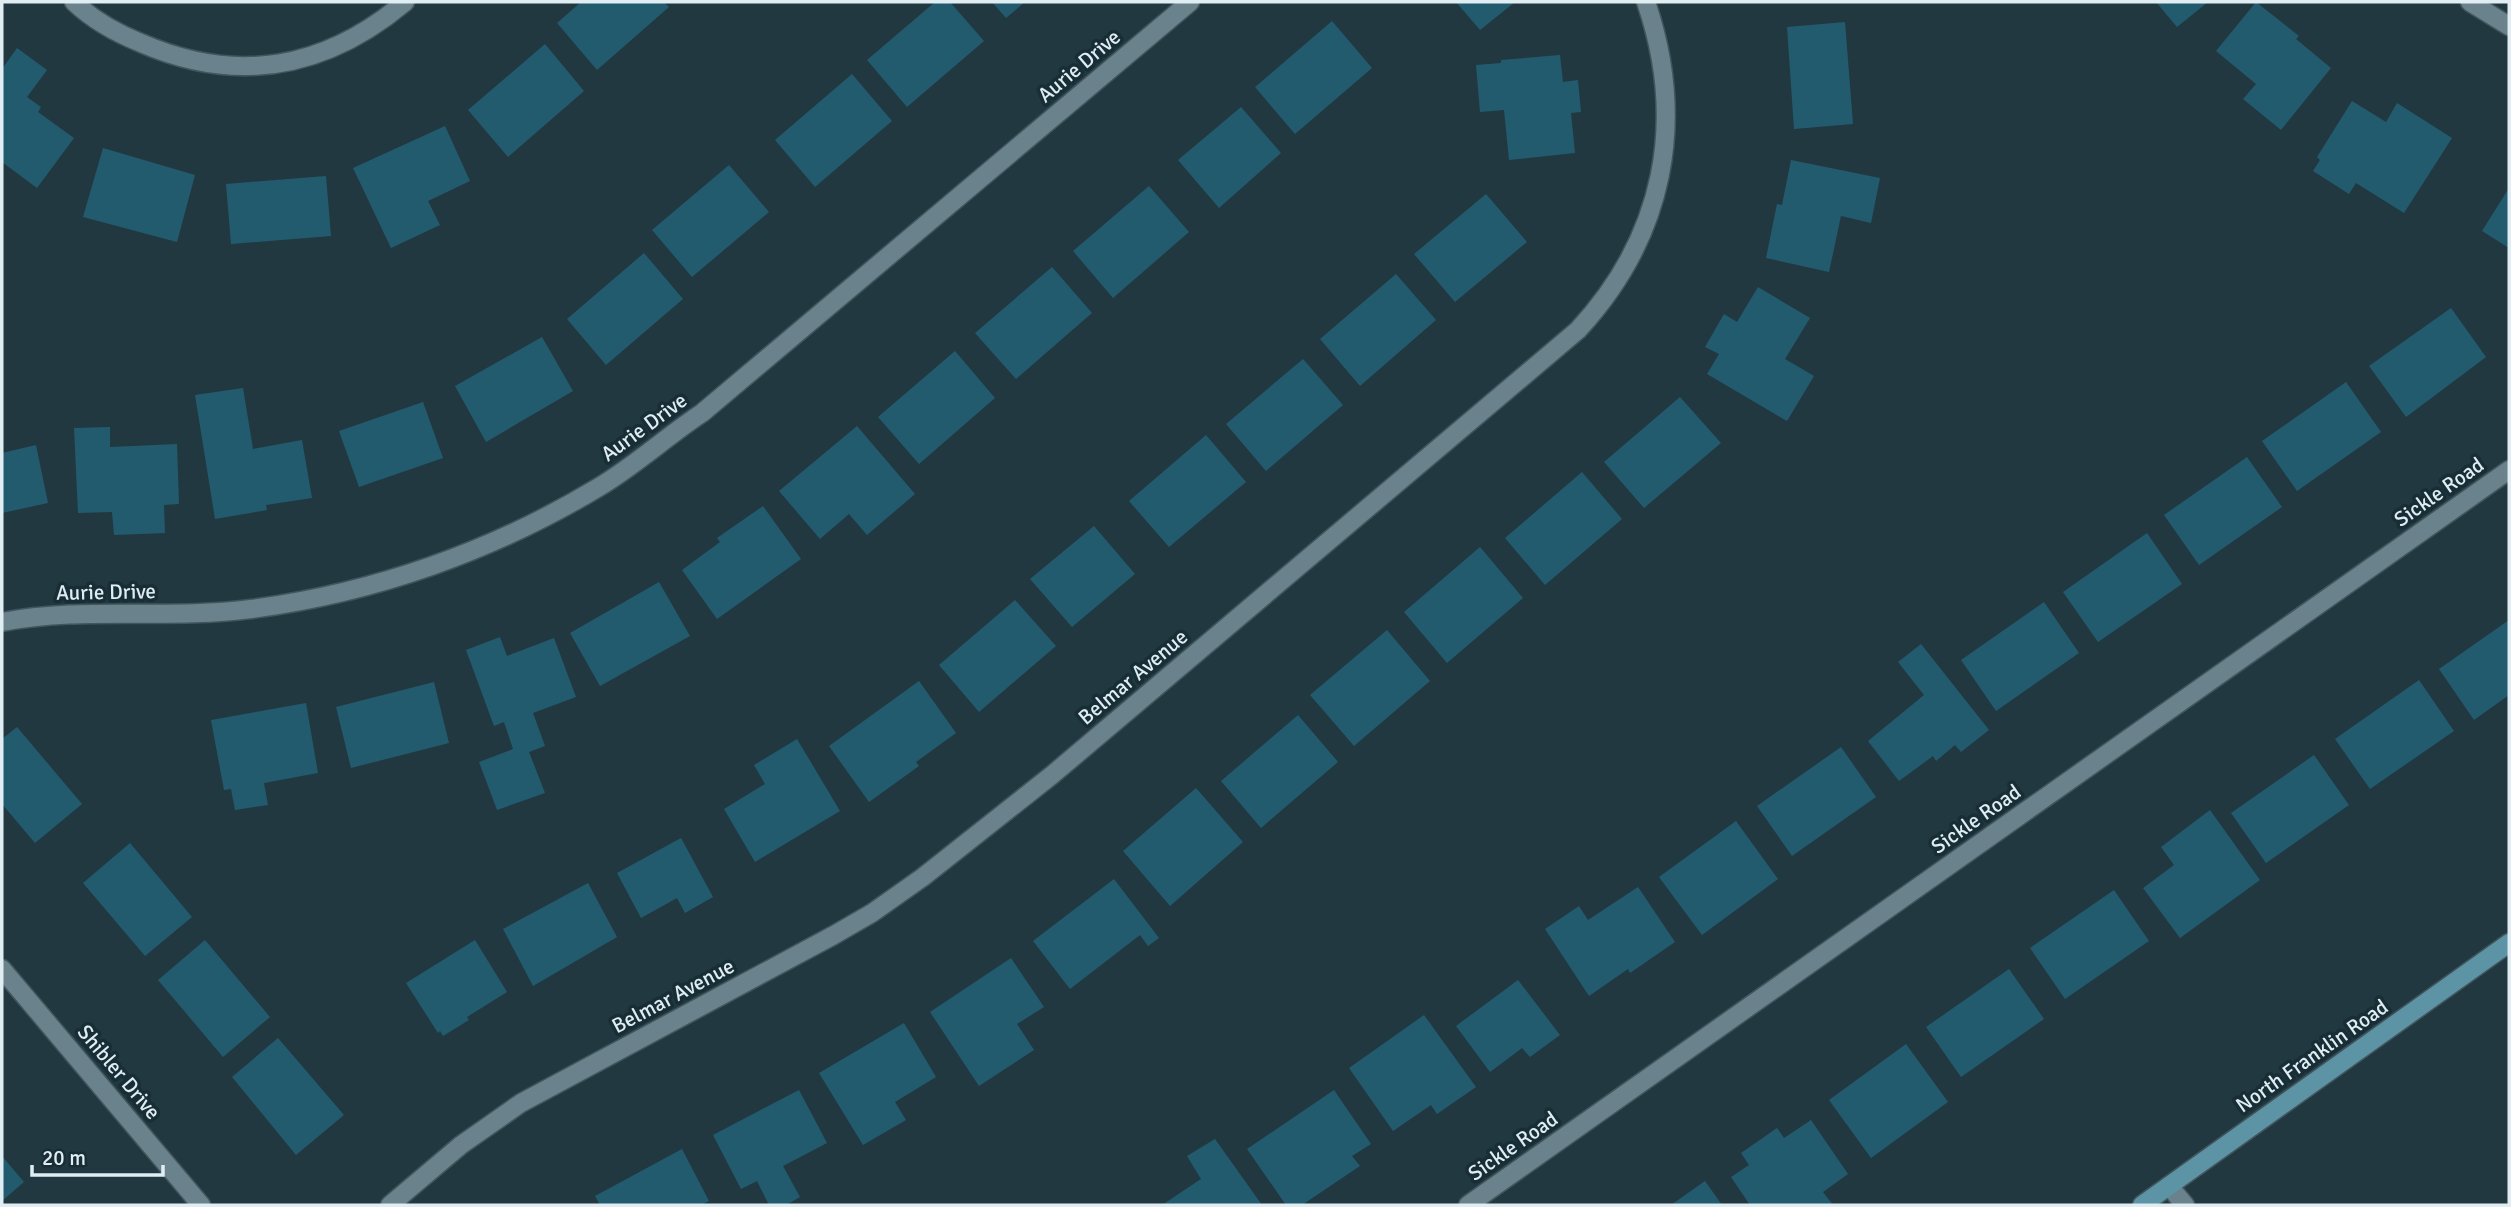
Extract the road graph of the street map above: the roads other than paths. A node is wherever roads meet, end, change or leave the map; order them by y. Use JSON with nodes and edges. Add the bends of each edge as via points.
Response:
{"nodes":[{"id":1,"x":74,"y":2,"type":"edge"},
{"id":2,"x":405,"y":2,"type":"edge"},
{"id":3,"x":1190,"y":2,"type":"edge"},
{"id":4,"x":1646,"y":2,"type":"edge"},
{"id":5,"x":2470,"y":2,"type":"edge"},
{"id":6,"x":2509,"y":26,"type":"edge"},
{"id":7,"x":2509,"y":470,"type":"edge"},
{"id":8,"x":2,"y":622,"type":"edge"},
{"id":9,"x":2509,"y":943,"type":"edge"},
{"id":10,"x":2,"y":969,"type":"edge"},
{"id":11,"x":2169,"y":1186,"type":"junction"},
{"id":12,"x":201,"y":1205,"type":"edge"},
{"id":13,"x":390,"y":1205,"type":"edge"},
{"id":14,"x":1468,"y":1205,"type":"edge"},
{"id":15,"x":2142,"y":1205,"type":"edge"},
{"id":16,"x":2185,"y":1205,"type":"edge"}],
"edges":[{"from":1,"to":2,"type":"street","via":[[107,29],[166,54],[225,66],[286,63],[327,51],[352,40]]},
{"from":3,"to":8,"type":"street","name":"Aurie Drive","via":[[702,412],[637,463],[566,506],[471,552],[333,595],[251,609],[69,614]]},
{"from":4,"to":13,"type":"street","name":"Belmar Avenue","via":[[1657,32],[1667,92],[1662,172],[1645,229],[1627,266],[1578,330],[1052,775],[914,884],[834,935],[521,1103],[461,1145]]},
{"from":5,"to":6,"type":"street"},
{"from":7,"to":14,"type":"street","name":"Sickle Road"},
{"from":9,"to":11,"type":"main road","name":"North Franklin Road"},
{"from":10,"to":12,"type":"street","name":"Shibler Drive"},
{"from":11,"to":15,"type":"main road","name":"North Franklin Road"},
{"from":11,"to":16,"type":"street"}]}
